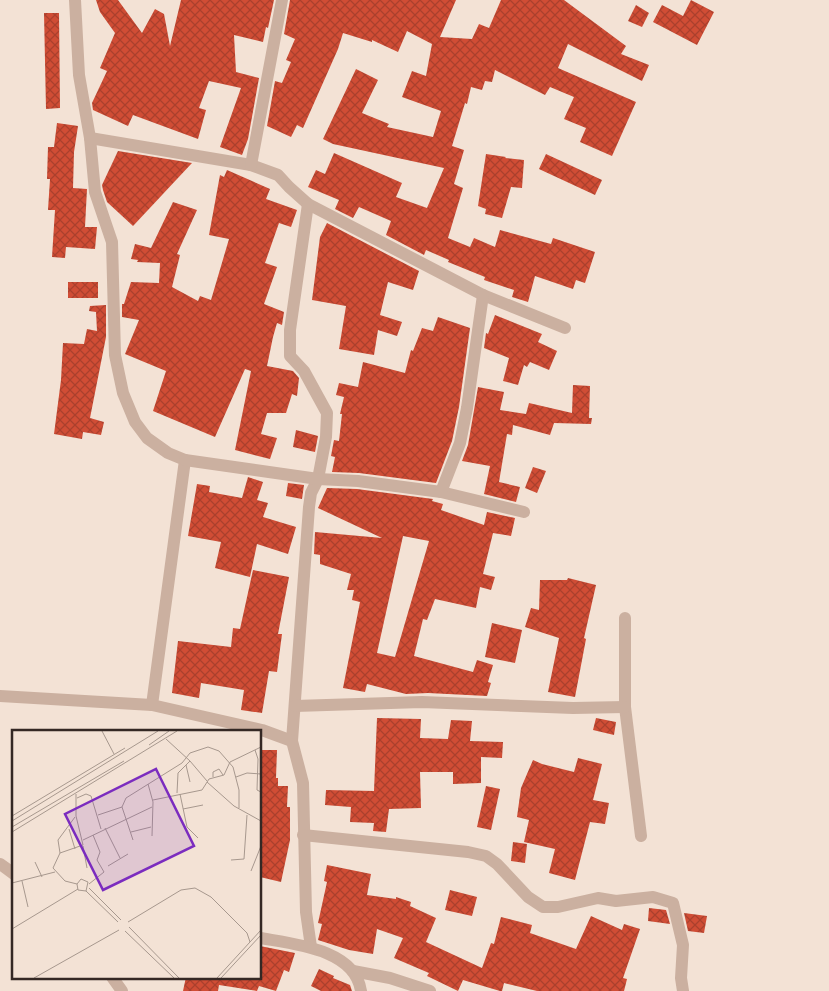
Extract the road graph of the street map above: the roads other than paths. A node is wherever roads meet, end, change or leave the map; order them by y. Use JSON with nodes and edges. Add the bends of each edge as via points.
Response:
{"nodes":[{"id":1,"x":74,"y":0,"type":"edge"},
{"id":2,"x":282,"y":0,"type":"edge"},
{"id":3,"x":90,"y":138,"type":"junction"},
{"id":4,"x":251,"y":165,"type":"junction"},
{"id":5,"x":308,"y":204,"type":"junction"},
{"id":6,"x":483,"y":296,"type":"junction"},
{"id":7,"x":565,"y":328,"type":"dead end"},
{"id":8,"x":185,"y":460,"type":"junction"},
{"id":9,"x":318,"y":479,"type":"junction"},
{"id":10,"x":441,"y":492,"type":"junction"},
{"id":11,"x":524,"y":512,"type":"dead end"},
{"id":12,"x":625,"y":618,"type":"dead end"},
{"id":13,"x":0,"y":696,"type":"edge"},
{"id":14,"x":152,"y":705,"type":"junction"},
{"id":15,"x":295,"y":706,"type":"junction"},
{"id":16,"x":625,"y":707,"type":"junction"},
{"id":17,"x":292,"y":741,"type":"junction"},
{"id":18,"x":303,"y":835,"type":"junction"},
{"id":19,"x":641,"y":836,"type":"dead end"},
{"id":20,"x":0,"y":864,"type":"edge"},
{"id":21,"x":12,"y":873,"type":"edge"},
{"id":22,"x":261,"y":938,"type":"edge"},
{"id":23,"x":311,"y":947,"type":"junction"},
{"id":24,"x":353,"y":971,"type":"junction"},
{"id":25,"x":113,"y":978,"type":"edge"},
{"id":26,"x":122,"y":991,"type":"edge"},
{"id":27,"x":361,"y":991,"type":"edge"},
{"id":28,"x":430,"y":991,"type":"edge"},
{"id":29,"x":683,"y":991,"type":"edge"}],
"edges":[{"from":1,"to":3,"type":"street","via":[[79,75]]},
{"from":2,"to":4,"type":"street"},
{"from":3,"to":4,"type":"street"},
{"from":3,"to":8,"type":"street","via":[[95,192],[112,242],[115,355],[123,393],[135,422],[147,438]]},
{"from":4,"to":5,"type":"street","via":[[278,175]]},
{"from":5,"to":6,"type":"street"},
{"from":5,"to":9,"type":"street","via":[[290,330],[290,356],[304,371],[327,413]]},
{"from":6,"to":7,"type":"street"},
{"from":6,"to":10,"type":"street","via":[[460,443]]},
{"from":8,"to":9,"type":"street"},
{"from":8,"to":14,"type":"street"},
{"from":9,"to":10,"type":"street"},
{"from":9,"to":15,"type":"street","via":[[311,492],[309,507]]},
{"from":10,"to":11,"type":"street"},
{"from":12,"to":16,"type":"street"},
{"from":13,"to":14,"type":"street"},
{"from":14,"to":17,"type":"street","via":[[262,730]]},
{"from":15,"to":16,"type":"street","via":[[446,702]]},
{"from":15,"to":17,"type":"street"},
{"from":16,"to":19,"type":"street"},
{"from":17,"to":18,"type":"street","via":[[303,783]]},
{"from":18,"to":23,"type":"street"},
{"from":18,"to":29,"type":"street","via":[[486,856],[528,897],[543,907],[558,908],[598,898],[616,901],[653,897],[673,903],[683,946]]},
{"from":20,"to":21,"type":"street"},
{"from":22,"to":23,"type":"street"},
{"from":23,"to":24,"type":"street","via":[[334,957]]},
{"from":24,"to":27,"type":"street","via":[[360,981]]},
{"from":24,"to":28,"type":"street","via":[[390,978]]},
{"from":25,"to":26,"type":"street"}]}
